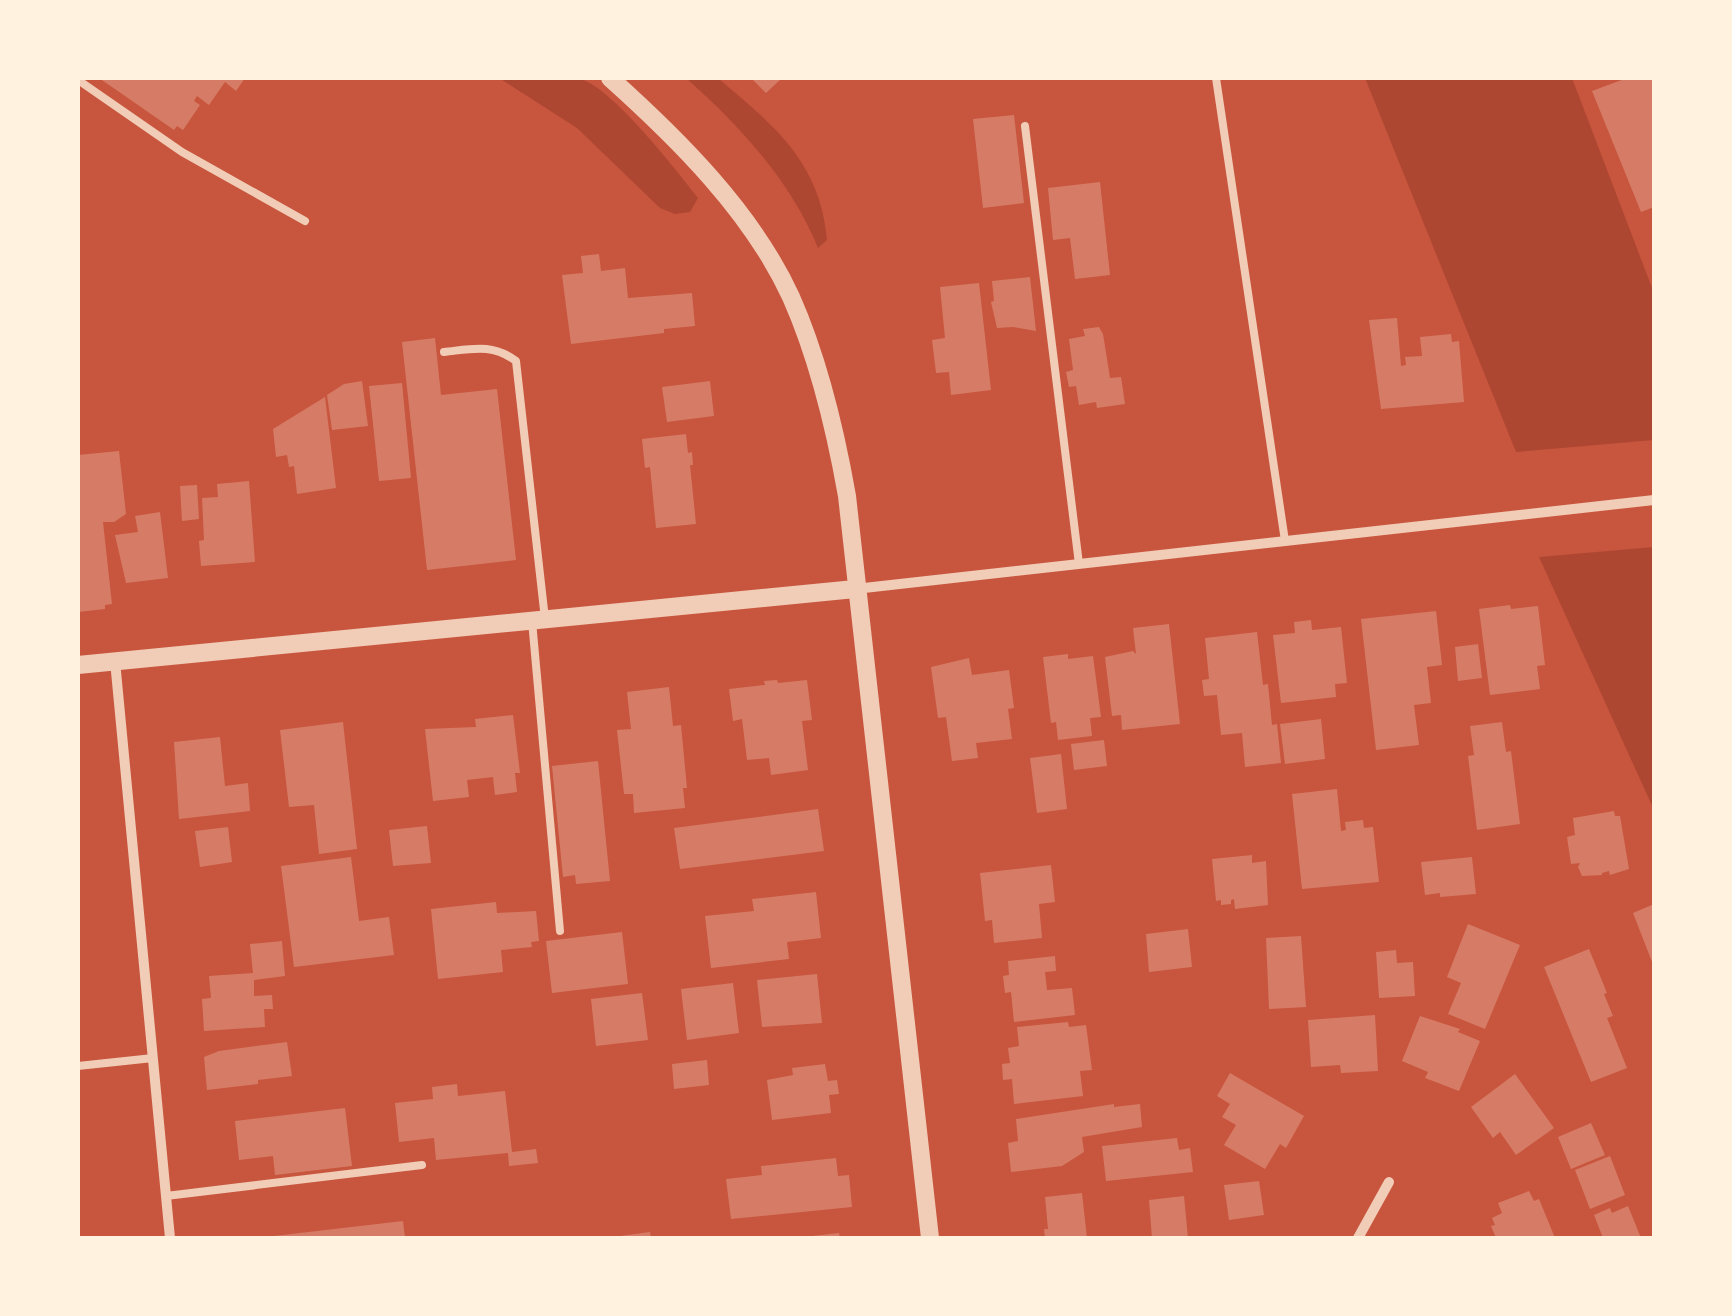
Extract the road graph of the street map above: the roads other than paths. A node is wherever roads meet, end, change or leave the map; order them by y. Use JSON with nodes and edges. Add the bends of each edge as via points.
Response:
{"nodes":[{"id":1,"x":610,"y":78,"type":"edge"},
{"id":2,"x":1216,"y":78,"type":"edge"},
{"id":3,"x":78,"y":80,"type":"edge"},
{"id":4,"x":1025,"y":126,"type":"dead end"},
{"id":5,"x":305,"y":221,"type":"dead end"},
{"id":6,"x":444,"y":352,"type":"dead end"},
{"id":7,"x":1654,"y":500,"type":"edge"},
{"id":8,"x":1285,"y":541,"type":"junction"},
{"id":9,"x":1078,"y":564,"type":"junction"},
{"id":10,"x":855,"y":589,"type":"junction"},
{"id":11,"x":539,"y":620,"type":"junction"},
{"id":12,"x":115,"y":661,"type":"junction"},
{"id":13,"x":78,"y":665,"type":"edge"},
{"id":14,"x":560,"y":930,"type":"dead end"},
{"id":15,"x":153,"y":1058,"type":"junction"},
{"id":16,"x":78,"y":1066,"type":"edge"},
{"id":17,"x":422,"y":1165,"type":"dead end"},
{"id":18,"x":1388,"y":1182,"type":"dead end"},
{"id":19,"x":166,"y":1196,"type":"junction"},
{"id":20,"x":170,"y":1238,"type":"edge"},
{"id":21,"x":930,"y":1238,"type":"edge"},
{"id":22,"x":1358,"y":1238,"type":"edge"}],
"edges":[{"from":1,"to":10,"type":"street","via":[[716,186],[790,296],[835,425]]},
{"from":2,"to":8,"type":"lane"},
{"from":3,"to":5,"type":"lane","via":[[182,152]]},
{"from":4,"to":9,"type":"lane"},
{"from":6,"to":11,"type":"lane","via":[[486,347],[516,361]]},
{"from":7,"to":8,"type":"street"},
{"from":8,"to":9,"type":"street"},
{"from":9,"to":10,"type":"street"},
{"from":10,"to":11,"type":"street"},
{"from":10,"to":21,"type":"street"},
{"from":11,"to":12,"type":"street"},
{"from":11,"to":14,"type":"lane"},
{"from":12,"to":13,"type":"street"},
{"from":12,"to":15,"type":"street"},
{"from":15,"to":16,"type":"lane"},
{"from":15,"to":19,"type":"street"},
{"from":17,"to":19,"type":"lane"},
{"from":18,"to":22,"type":"street"},
{"from":19,"to":20,"type":"street"}]}
